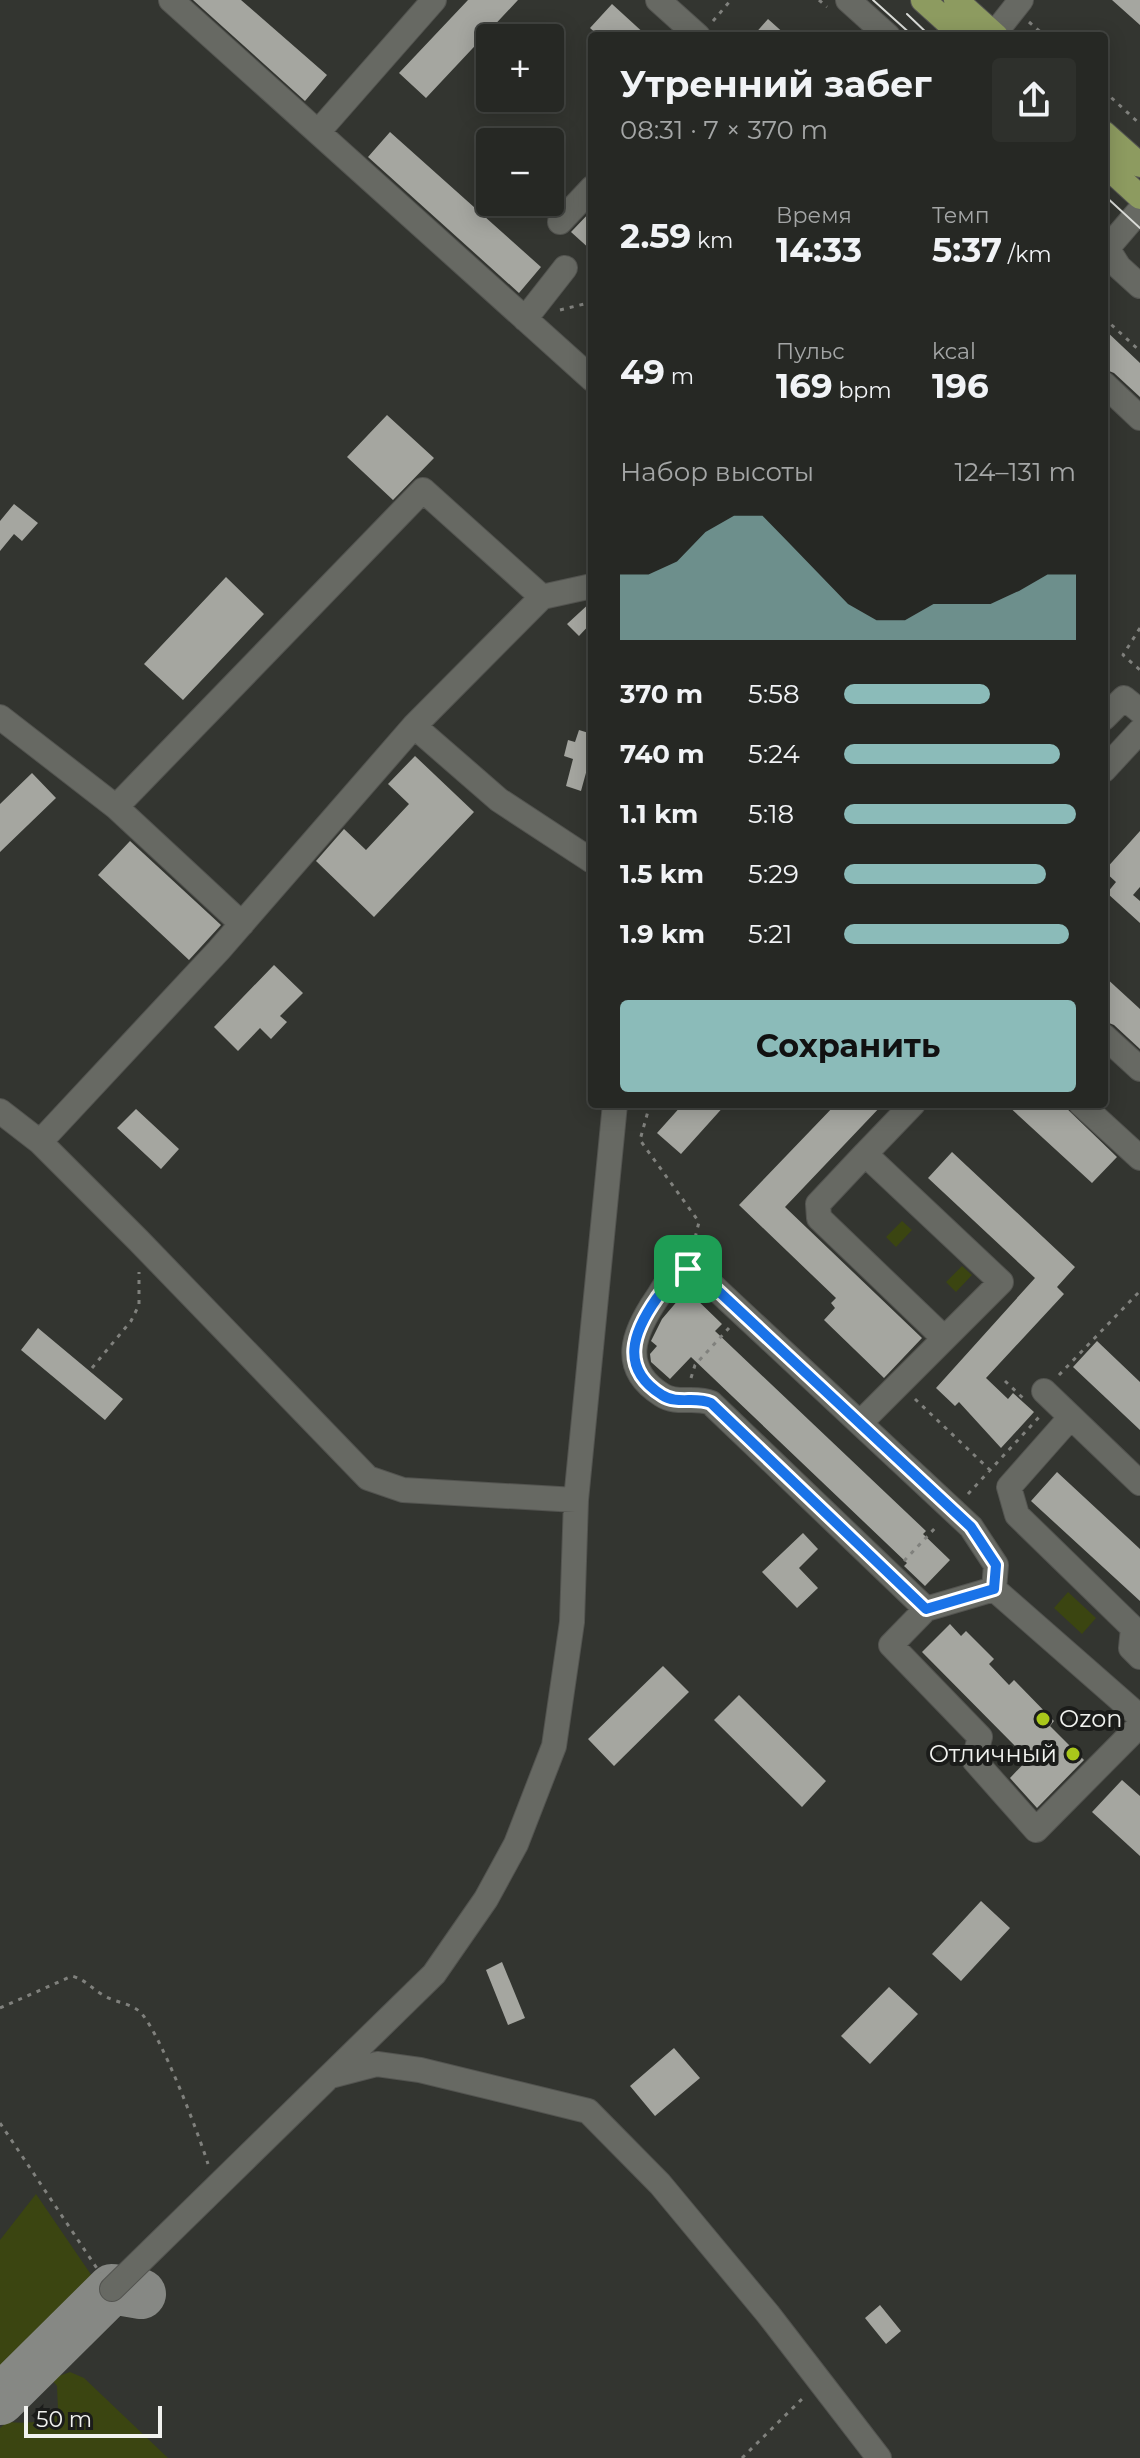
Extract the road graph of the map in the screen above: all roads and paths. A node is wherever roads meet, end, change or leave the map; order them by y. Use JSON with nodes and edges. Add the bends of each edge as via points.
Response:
{"nodes":[{"id":1,"x":171,"y":0,"type":"edge"},
{"id":2,"x":434,"y":0,"type":"edge"},
{"id":3,"x":658,"y":0,"type":"edge"},
{"id":4,"x":731,"y":0,"type":"edge"},
{"id":5,"x":848,"y":0,"type":"edge"},
{"id":6,"x":923,"y":0,"type":"edge"},
{"id":7,"x":956,"y":0,"type":"edge"},
{"id":8,"x":1021,"y":0,"type":"edge"},
{"id":9,"x":704,"y":30,"type":"edge"},
{"id":10,"x":884,"y":32,"type":"edge"},
{"id":11,"x":959,"y":32,"type":"edge"},
{"id":12,"x":992,"y":32,"type":"edge"},
{"id":13,"x":997,"y":32,"type":"edge"},
{"id":14,"x":1108,"y":95,"type":"edge"},
{"id":15,"x":1140,"y":124,"type":"edge"},
{"id":16,"x":318,"y":132,"type":"junction"},
{"id":17,"x":1108,"y":137,"type":"edge"},
{"id":18,"x":1140,"y":165,"type":"edge"},
{"id":19,"x":1108,"y":168,"type":"edge"},
{"id":20,"x":588,"y":192,"type":"edge"},
{"id":21,"x":1140,"y":197,"type":"edge"},
{"id":22,"x":1140,"y":210,"type":"edge"},
{"id":23,"x":560,"y":222,"type":"dead end"},
{"id":24,"x":1108,"y":244,"type":"edge"},
{"id":25,"x":1108,"y":251,"type":"edge"},
{"id":26,"x":565,"y":268,"type":"dead end"},
{"id":27,"x":1140,"y":286,"type":"edge"},
{"id":28,"x":525,"y":319,"type":"junction"},
{"id":29,"x":1108,"y":322,"type":"edge"},
{"id":30,"x":1140,"y":351,"type":"edge"},
{"id":31,"x":588,"y":375,"type":"edge"},
{"id":32,"x":1108,"y":388,"type":"edge"},
{"id":33,"x":1140,"y":418,"type":"edge"},
{"id":34,"x":588,"y":587,"type":"edge"},
{"id":35,"x":542,"y":597,"type":"junction"},
{"id":36,"x":1140,"y":628,"type":"edge"},
{"id":37,"x":1140,"y":670,"type":"edge"},
{"id":38,"x":1140,"y":711,"type":"edge"},
{"id":39,"x":1108,"y":714,"type":"edge"},
{"id":40,"x":0,"y":717,"type":"edge"},
{"id":41,"x":414,"y":726,"type":"junction"},
{"id":42,"x":1140,"y":731,"type":"edge"},
{"id":43,"x":1108,"y":762,"type":"edge"},
{"id":44,"x":116,"y":807,"type":"junction"},
{"id":45,"x":588,"y":858,"type":"edge"},
{"id":46,"x":242,"y":924,"type":"junction"},
{"id":47,"x":1108,"y":1040,"type":"edge"},
{"id":48,"x":1140,"y":1069,"type":"edge"},
{"id":49,"x":615,"y":1108,"type":"edge"},
{"id":50,"x":649,"y":1108,"type":"edge"},
{"id":51,"x":909,"y":1108,"type":"edge"},
{"id":52,"x":1085,"y":1108,"type":"edge"},
{"id":53,"x":0,"y":1111,"type":"edge"},
{"id":54,"x":40,"y":1142,"type":"junction"},
{"id":55,"x":865,"y":1154,"type":"junction"},
{"id":56,"x":1140,"y":1158,"type":"edge"},
{"id":57,"x":139,"y":1241,"type":"junction"},
{"id":58,"x":694,"y":1271,"type":"junction"},
{"id":59,"x":1140,"y":1291,"type":"edge"},
{"id":60,"x":726,"y":1331,"type":"dead end"},
{"id":61,"x":944,"y":1338,"type":"junction"},
{"id":62,"x":92,"y":1368,"type":"dead end"},
{"id":63,"x":898,"y":1383,"type":"junction"},
{"id":64,"x":1044,"y":1391,"type":"joint"},
{"id":65,"x":685,"y":1399,"type":"junction"},
{"id":66,"x":1070,"y":1418,"type":"junction"},
{"id":67,"x":860,"y":1423,"type":"junction"},
{"id":68,"x":1140,"y":1483,"type":"edge"},
{"id":69,"x":1009,"y":1487,"type":"junction"},
{"id":70,"x":576,"y":1500,"type":"junction"},
{"id":71,"x":994,"y":1589,"type":"junction"},
{"id":72,"x":926,"y":1609,"type":"junction"},
{"id":73,"x":1140,"y":1657,"type":"edge"},
{"id":74,"x":1137,"y":1711,"type":"edge"},
{"id":75,"x":0,"y":2008,"type":"edge"},
{"id":76,"x":326,"y":2078,"type":"junction"},
{"id":77,"x":0,"y":2123,"type":"edge"},
{"id":78,"x":215,"y":2187,"type":"junction"},
{"id":79,"x":112,"y":2289,"type":"joint"},
{"id":80,"x":818,"y":2383,"type":"junction"},
{"id":81,"x":742,"y":2458,"type":"edge"},
{"id":82,"x":879,"y":2458,"type":"edge"}],
"edges":[{"from":1,"to":16,"type":"street"},
{"from":2,"to":16,"type":"street"},
{"from":3,"to":9,"type":"street"},
{"from":4,"to":9,"type":"path"},
{"from":5,"to":10,"type":"street"},
{"from":6,"to":11,"type":"main road"},
{"from":7,"to":12,"type":"main road"},
{"from":8,"to":13,"type":"street"},
{"from":14,"to":15,"type":"path"},
{"from":16,"to":28,"type":"street"},
{"from":17,"to":18,"type":"main road"},
{"from":19,"to":21,"type":"main road"},
{"from":20,"to":23,"type":"street"},
{"from":22,"to":24,"type":"street"},
{"from":25,"to":27,"type":"street"},
{"from":26,"to":28,"type":"street"},
{"from":28,"to":31,"type":"street"},
{"from":29,"to":30,"type":"path"},
{"from":32,"to":33,"type":"street"},
{"from":34,"to":35,"type":"street"},
{"from":35,"to":41,"type":"street"},
{"from":35,"to":44,"type":"street","via":[[423,490]]},
{"from":36,"to":37,"type":"path","via":[[1123,655]]},
{"from":38,"to":39,"type":"street","via":[[1124,698]]},
{"from":40,"to":44,"type":"street"},
{"from":41,"to":45,"type":"street","via":[[499,800]]},
{"from":41,"to":46,"type":"street"},
{"from":42,"to":43,"type":"street"},
{"from":44,"to":46,"type":"street"},
{"from":46,"to":54,"type":"street"},
{"from":47,"to":48,"type":"street"},
{"from":49,"to":70,"type":"street"},
{"from":50,"to":58,"type":"path","via":[[640,1140],[699,1222]]},
{"from":51,"to":55,"type":"street"},
{"from":52,"to":56,"type":"street"},
{"from":53,"to":54,"type":"street"},
{"from":54,"to":57,"type":"street"},
{"from":55,"to":61,"type":"street","via":[[818,1204],[819,1218]]},
{"from":55,"to":61,"type":"street","via":[[1001,1282]]},
{"from":57,"to":62,"type":"path","via":[[139,1305]]},
{"from":57,"to":70,"type":"street","via":[[368,1478],[403,1490]]},
{"from":58,"to":65,"type":"street","via":[[675,1273],[637,1326],[634,1348],[645,1381],[671,1400]]},
{"from":58,"to":67,"type":"street"},
{"from":59,"to":64,"type":"path"},
{"from":60,"to":65,"type":"path","via":[[695,1365]]},
{"from":61,"to":63,"type":"street"},
{"from":63,"to":67,"type":"street"},
{"from":63,"to":69,"type":"path"},
{"from":64,"to":66,"type":"street"},
{"from":65,"to":72,"type":"street","via":[[711,1403]]},
{"from":66,"to":68,"type":"street"},
{"from":66,"to":69,"type":"street"},
{"from":67,"to":71,"type":"street","via":[[971,1527],[996,1565]]},
{"from":69,"to":73,"type":"street","via":[[1017,1515],[1133,1628],[1131,1648]]},
{"from":70,"to":76,"type":"street","via":[[572,1622],[554,1746],[516,1844],[434,1974]]},
{"from":71,"to":72,"type":"street"},
{"from":71,"to":74,"type":"street"},
{"from":72,"to":74,"type":"street","via":[[891,1645],[980,1737],[974,1760],[1036,1830]]},
{"from":75,"to":78,"type":"path","via":[[72,1976],[142,2014],[203,2148]]},
{"from":76,"to":78,"type":"street"},
{"from":76,"to":80,"type":"street","via":[[377,2064],[588,2111],[660,2184]]},
{"from":77,"to":79,"type":"path"},
{"from":78,"to":79,"type":"street"},
{"from":80,"to":81,"type":"path"},
{"from":80,"to":82,"type":"street"}]}
